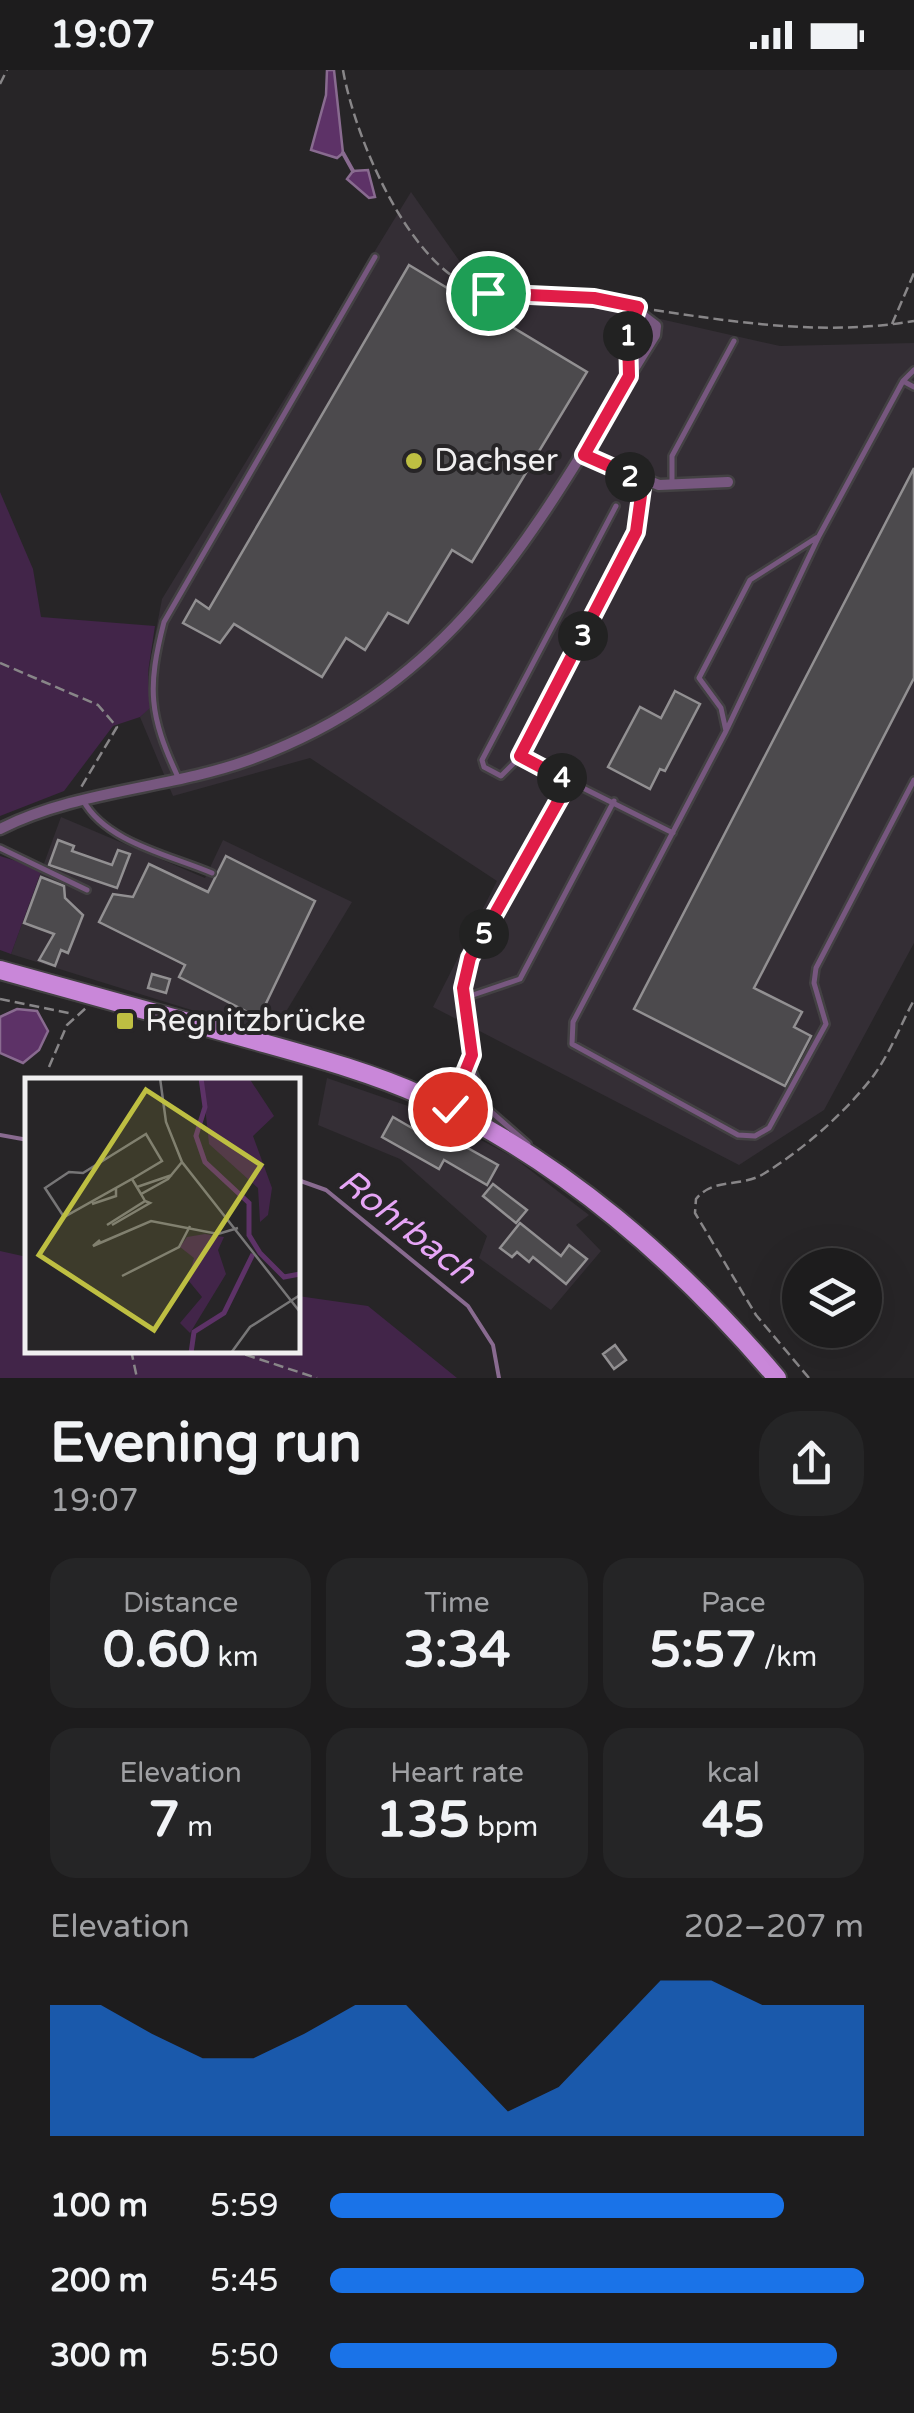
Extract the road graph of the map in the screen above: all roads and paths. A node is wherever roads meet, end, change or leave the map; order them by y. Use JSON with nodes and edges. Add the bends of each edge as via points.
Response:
{"nodes":[{"id":1,"x":6,"y":70,"type":"edge"},
{"id":2,"x":344,"y":70,"type":"edge"},
{"id":3,"x":0,"y":84,"type":"edge"},
{"id":4,"x":375,"y":257,"type":"dead end"},
{"id":5,"x":914,"y":273,"type":"edge"},
{"id":6,"x":652,"y":309,"type":"dead end"},
{"id":7,"x":914,"y":321,"type":"edge"},
{"id":8,"x":629,"y":324,"type":"junction"},
{"id":9,"x":892,"y":325,"type":"junction"},
{"id":10,"x":734,"y":341,"type":"dead end"},
{"id":11,"x":914,"y":370,"type":"edge"},
{"id":12,"x":629,"y":376,"type":"junction"},
{"id":13,"x":902,"y":381,"type":"junction"},
{"id":14,"x":914,"y":387,"type":"edge"},
{"id":15,"x":584,"y":455,"type":"junction"},
{"id":16,"x":643,"y":481,"type":"junction"},
{"id":17,"x":728,"y":482,"type":"dead end"},
{"id":18,"x":672,"y":486,"type":"junction"},
{"id":19,"x":616,"y":506,"type":"dead end"},
{"id":20,"x":819,"y":536,"type":"junction"},
{"id":21,"x":0,"y":663,"type":"edge"},
{"id":22,"x":726,"y":731,"type":"junction"},
{"id":23,"x":520,"y":756,"type":"junction"},
{"id":24,"x":179,"y":780,"type":"junction"},
{"id":25,"x":914,"y":780,"type":"edge"},
{"id":26,"x":569,"y":782,"type":"junction"},
{"id":27,"x":78,"y":802,"type":"junction"},
{"id":28,"x":614,"y":802,"type":"junction"},
{"id":29,"x":0,"y":829,"type":"edge"},
{"id":30,"x":673,"y":833,"type":"junction"},
{"id":31,"x":0,"y":848,"type":"edge"},
{"id":32,"x":212,"y":873,"type":"dead end"},
{"id":33,"x":87,"y":890,"type":"dead end"},
{"id":34,"x":0,"y":970,"type":"edge"},
{"id":35,"x":99,"y":997,"type":"junction"},
{"id":36,"x":464,"y":998,"type":"junction"},
{"id":37,"x":0,"y":999,"type":"edge"},
{"id":38,"x":914,"y":1000,"type":"edge"},
{"id":39,"x":74,"y":1014,"type":"junction"},
{"id":40,"x":470,"y":1064,"type":"junction"},
{"id":41,"x":49,"y":1066,"type":"dead end"},
{"id":42,"x":450,"y":1109,"type":"junction"},
{"id":43,"x":550,"y":1168,"type":"junction"},
{"id":44,"x":132,"y":1353,"type":"edge"},
{"id":45,"x":240,"y":1353,"type":"edge"},
{"id":46,"x":137,"y":1378,"type":"edge"},
{"id":47,"x":317,"y":1378,"type":"edge"},
{"id":48,"x":778,"y":1378,"type":"edge"},
{"id":49,"x":809,"y":1378,"type":"edge"}],
"edges":[{"from":1,"to":3,"type":"path"},
{"from":2,"to":8,"type":"path","via":[[368,147],[418,244],[442,269],[488,293],[638,307]]},
{"from":4,"to":24,"type":"lane","via":[[164,622],[152,667],[155,728]]},
{"from":5,"to":9,"type":"path"},
{"from":6,"to":9,"type":"path","via":[[780,326]]},
{"from":7,"to":9,"type":"path"},
{"from":8,"to":12,"type":"street"},
{"from":8,"to":12,"type":"street","via":[[643,316],[657,330]]},
{"from":10,"to":18,"type":"lane","via":[[672,456]]},
{"from":11,"to":13,"type":"lane"},
{"from":12,"to":15,"type":"street"},
{"from":13,"to":14,"type":"lane"},
{"from":13,"to":20,"type":"lane"},
{"from":15,"to":16,"type":"street"},
{"from":15,"to":24,"type":"street","via":[[509,568],[410,668],[283,745]]},
{"from":16,"to":18,"type":"street"},
{"from":16,"to":23,"type":"lane","via":[[636,532]]},
{"from":17,"to":18,"type":"street"},
{"from":19,"to":23,"type":"lane","via":[[482,760],[501,776]]},
{"from":20,"to":22,"type":"lane"},
{"from":20,"to":22,"type":"lane","via":[[750,580],[700,678],[721,708]]},
{"from":21,"to":27,"type":"path","via":[[98,705],[117,727]]},
{"from":22,"to":30,"type":"lane"},
{"from":23,"to":26,"type":"lane"},
{"from":24,"to":27,"type":"street"},
{"from":25,"to":30,"type":"lane","via":[[816,968],[824,1031],[776,1121],[754,1136],[738,1135],[686,1108],[581,1052],[570,1039]]},
{"from":26,"to":28,"type":"lane"},
{"from":26,"to":36,"type":"lane","via":[[470,958]]},
{"from":27,"to":29,"type":"street"},
{"from":27,"to":32,"type":"lane","via":[[109,830]]},
{"from":28,"to":30,"type":"lane"},
{"from":28,"to":36,"type":"lane","via":[[520,979]]},
{"from":31,"to":33,"type":"lane"},
{"from":34,"to":35,"type":"main road"},
{"from":35,"to":39,"type":"path"},
{"from":35,"to":42,"type":"main road","via":[[351,1069]]},
{"from":36,"to":40,"type":"lane"},
{"from":37,"to":39,"type":"path"},
{"from":38,"to":49,"type":"path","via":[[875,1074],[825,1127],[766,1173],[712,1185],[696,1199],[695,1213],[756,1314]]},
{"from":39,"to":41,"type":"path"},
{"from":40,"to":42,"type":"lane"},
{"from":40,"to":43,"type":"lane","via":[[488,1109]]},
{"from":42,"to":43,"type":"main road"},
{"from":43,"to":48,"type":"main road","via":[[685,1276]]},
{"from":44,"to":46,"type":"path"},
{"from":45,"to":47,"type":"path"}]}
